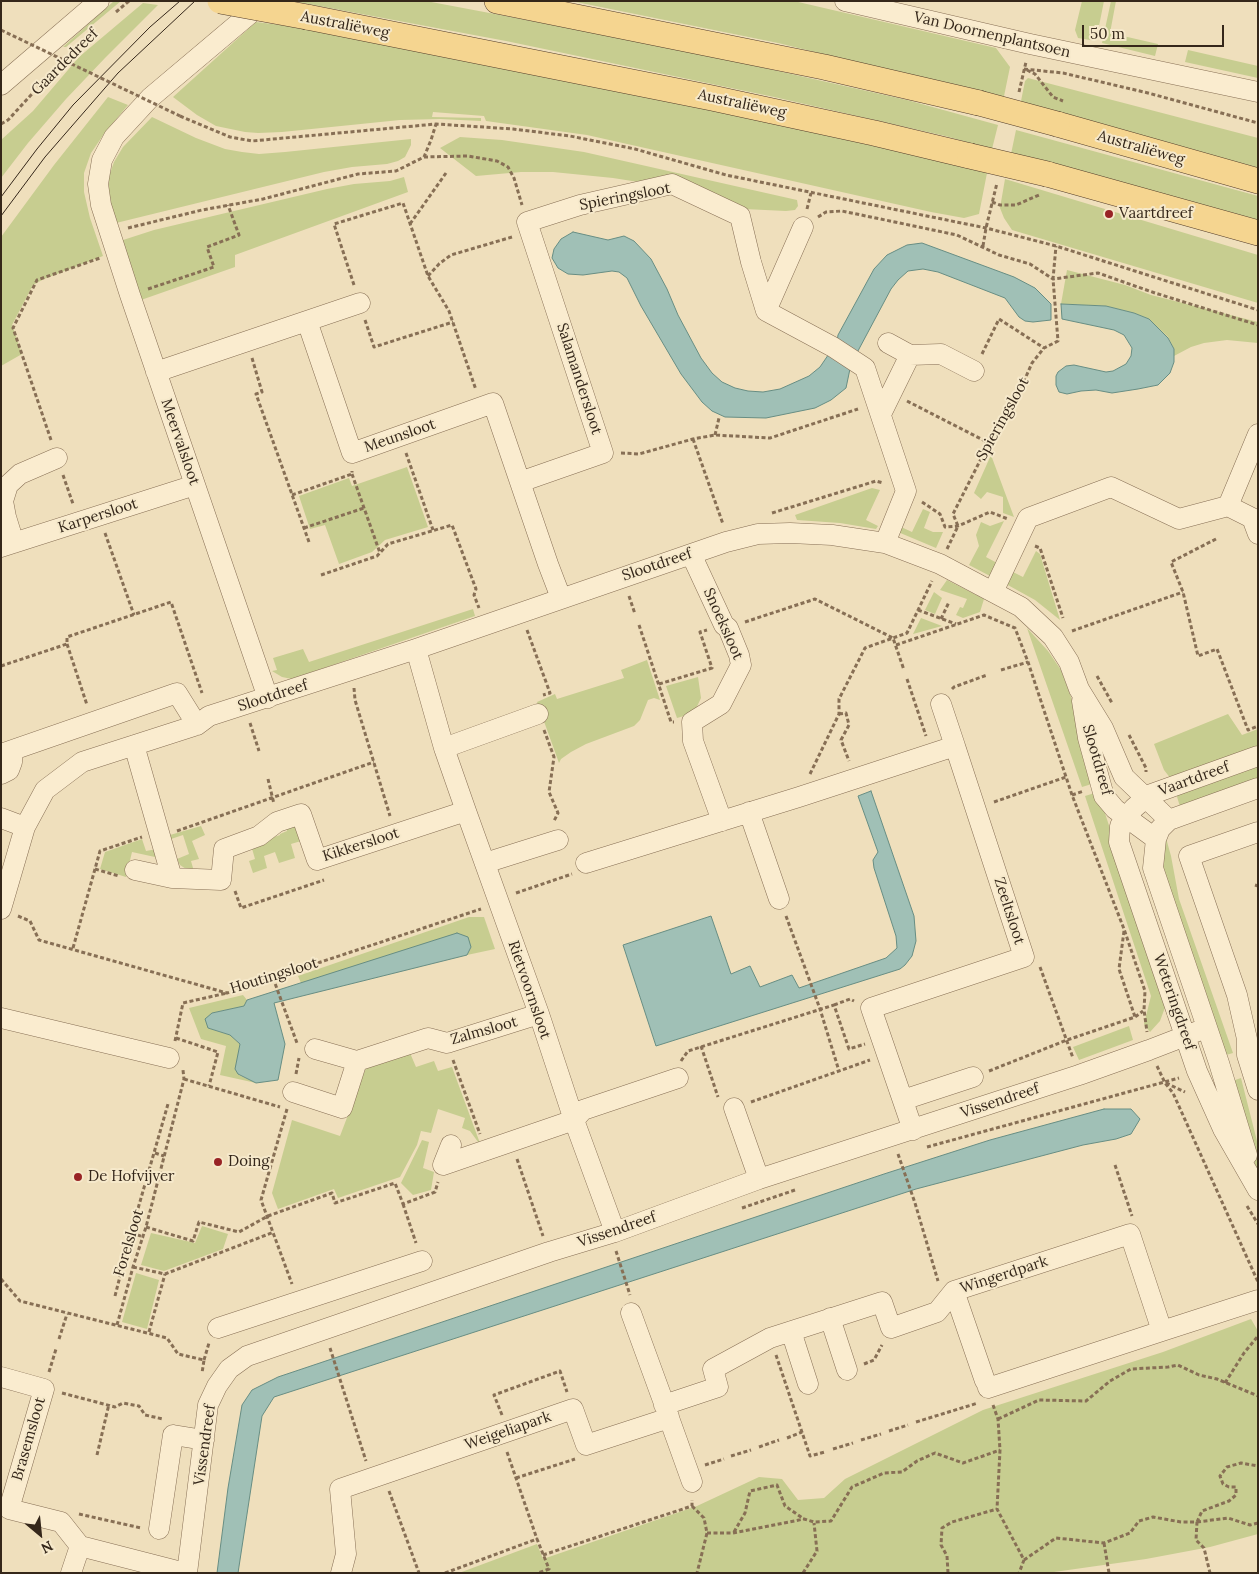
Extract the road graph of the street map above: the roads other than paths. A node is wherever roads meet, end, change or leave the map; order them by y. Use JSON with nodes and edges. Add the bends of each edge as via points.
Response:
{"nodes":[{"id":1,"x":220,"y":1,"type":"edge"},
{"id":2,"x":265,"y":1,"type":"edge"},
{"id":3,"x":497,"y":1,"type":"edge"},
{"id":4,"x":845,"y":1,"type":"edge"},
{"id":5,"x":107,"y":7,"type":"edge"},
{"id":6,"x":1,"y":85,"type":"edge"},
{"id":7,"x":1258,"y":92,"type":"edge"},
{"id":8,"x":1258,"y":181,"type":"edge"},
{"id":9,"x":803,"y":226,"type":"road end"},
{"id":10,"x":528,"y":227,"type":"joint"},
{"id":11,"x":1258,"y":233,"type":"edge"},
{"id":12,"x":360,"y":303,"type":"road end"},
{"id":13,"x":766,"y":311,"type":"junction"},
{"id":14,"x":306,"y":321,"type":"junction"},
{"id":15,"x":888,"y":343,"type":"dead end"},
{"id":16,"x":910,"y":355,"type":"junction"},
{"id":17,"x":974,"y":371,"type":"road end"},
{"id":18,"x":156,"y":372,"type":"junction"},
{"id":19,"x":883,"y":394,"type":"junction"},
{"id":20,"x":1258,"y":434,"type":"edge"},
{"id":21,"x":57,"y":458,"type":"road end"},
{"id":22,"x":520,"y":482,"type":"junction"},
{"id":23,"x":195,"y":485,"type":"junction"},
{"id":24,"x":1228,"y":506,"type":"junction"},
{"id":25,"x":1258,"y":534,"type":"edge"},
{"id":26,"x":885,"y":543,"type":"junction"},
{"id":27,"x":8,"y":545,"type":"edge"},
{"id":28,"x":691,"y":554,"type":"junction"},
{"id":29,"x":993,"y":592,"type":"junction"},
{"id":30,"x":562,"y":598,"type":"junction"},
{"id":31,"x":416,"y":649,"type":"junction"},
{"id":32,"x":1080,"y":689,"type":"junction"},
{"id":33,"x":268,"y":698,"type":"junction"},
{"id":34,"x":941,"y":704,"type":"road end"},
{"id":35,"x":538,"y":714,"type":"road end"},
{"id":36,"x":204,"y":721,"type":"junction"},
{"id":37,"x":134,"y":745,"type":"junction"},
{"id":38,"x":955,"y":746,"type":"junction"},
{"id":39,"x":444,"y":748,"type":"junction"},
{"id":40,"x":7,"y":752,"type":"edge"},
{"id":41,"x":1258,"y":756,"type":"edge"},
{"id":42,"x":1,"y":774,"type":"edge"},
{"id":43,"x":1258,"y":788,"type":"edge"},
{"id":44,"x":1135,"y":808,"type":"junction"},
{"id":45,"x":466,"y":811,"type":"junction"},
{"id":46,"x":749,"y":812,"type":"junction"},
{"id":47,"x":1,"y":818,"type":"edge"},
{"id":48,"x":1169,"y":820,"type":"junction"},
{"id":49,"x":722,"y":821,"type":"junction"},
{"id":50,"x":25,"y":827,"type":"junction"},
{"id":51,"x":1258,"y":832,"type":"edge"},
{"id":52,"x":1156,"y":839,"type":"junction"},
{"id":53,"x":558,"y":840,"type":"road end"},
{"id":54,"x":485,"y":863,"type":"junction"},
{"id":55,"x":586,"y":863,"type":"road end"},
{"id":56,"x":135,"y":870,"type":"dead end"},
{"id":57,"x":172,"y":878,"type":"junction"},
{"id":58,"x":779,"y":899,"type":"road end"},
{"id":59,"x":8,"y":912,"type":"edge"},
{"id":60,"x":539,"y":1014,"type":"junction"},
{"id":61,"x":1,"y":1018,"type":"edge"},
{"id":62,"x":1206,"y":1028,"type":"junction"},
{"id":63,"x":1185,"y":1036,"type":"junction"},
{"id":64,"x":304,"y":1049,"type":"road end"},
{"id":65,"x":169,"y":1058,"type":"road end"},
{"id":66,"x":357,"y":1061,"type":"junction"},
{"id":67,"x":974,"y":1077,"type":"road end"},
{"id":68,"x":671,"y":1081,"type":"road end"},
{"id":69,"x":1258,"y":1090,"type":"edge"},
{"id":70,"x":903,"y":1100,"type":"junction"},
{"id":71,"x":290,"y":1101,"type":"road end"},
{"id":72,"x":734,"y":1108,"type":"road end"},
{"id":73,"x":574,"y":1120,"type":"junction"},
{"id":74,"x":913,"y":1130,"type":"junction"},
{"id":75,"x":451,"y":1145,"type":"dead end"},
{"id":76,"x":759,"y":1179,"type":"junction"},
{"id":77,"x":1258,"y":1189,"type":"edge"},
{"id":78,"x":618,"y":1244,"type":"junction"},
{"id":79,"x":422,"y":1261,"type":"dead end"},
{"id":80,"x":950,"y":1297,"type":"junction"},
{"id":81,"x":307,"y":1299,"type":"junction"},
{"id":82,"x":1258,"y":1300,"type":"edge"},
{"id":83,"x":631,"y":1313,"type":"dead end"},
{"id":84,"x":830,"y":1318,"type":"junction"},
{"id":85,"x":218,"y":1328,"type":"dead end"},
{"id":86,"x":326,"y":1328,"type":"junction"},
{"id":87,"x":791,"y":1331,"type":"junction"},
{"id":88,"x":1162,"y":1331,"type":"junction"},
{"id":89,"x":847,"y":1370,"type":"dead end"},
{"id":90,"x":1,"y":1377,"type":"edge"},
{"id":91,"x":808,"y":1384,"type":"dead end"},
{"id":92,"x":667,"y":1412,"type":"junction"},
{"id":93,"x":204,"y":1440,"type":"junction"},
{"id":94,"x":692,"y":1482,"type":"road end"},
{"id":95,"x":154,"y":1530,"type":"road end"},
{"id":96,"x":80,"y":1546,"type":"junction"},
{"id":97,"x":71,"y":1573,"type":"edge"},
{"id":98,"x":186,"y":1573,"type":"edge"},
{"id":99,"x":341,"y":1573,"type":"edge"}],
"edges":[{"from":1,"to":11,"type":"main road","name":"Australiëweg","bridge":true,"via":[[874,133],[970,156],[1043,185]]},
{"from":2,"to":18,"type":"street","name":"Meervalsloot","via":[[150,98],[114,137],[102,160],[98,184],[101,205]]},
{"from":3,"to":8,"type":"main road","name":"Australiëweg","bridge":true,"via":[[824,67],[979,103]]},
{"from":4,"to":7,"type":"street","name":"Van Doornenplantsoen"},
{"from":5,"to":6,"type":"street","name":"Gaardedreef"},
{"from":9,"to":13,"type":"street"},
{"from":10,"to":13,"type":"street","name":"Spieringsloot","via":[[580,205],[672,184],[740,216]]},
{"from":10,"to":22,"type":"street","name":"Salamandersloot","via":[[603,452]]},
{"from":12,"to":14,"type":"street"},
{"from":13,"to":19,"type":"street","via":[[865,368]]},
{"from":14,"to":18,"type":"street"},
{"from":14,"to":22,"type":"street","name":"Meunsloot","via":[[352,453],[488,405]]},
{"from":15,"to":16,"type":"street"},
{"from":16,"to":17,"type":"street","via":[[941,354]]},
{"from":16,"to":19,"type":"street"},
{"from":18,"to":23,"type":"street","name":"Meervalsloot"},
{"from":19,"to":26,"type":"street","via":[[881,414],[906,491]]},
{"from":20,"to":24,"type":"street"},
{"from":21,"to":27,"type":"street","via":[[20,474],[8,484],[4,501]]},
{"from":22,"to":30,"type":"street"},
{"from":23,"to":27,"type":"street","name":"Karpersloot"},
{"from":23,"to":33,"type":"street","name":"Meervalsloot"},
{"from":24,"to":25,"type":"street","via":[[1252,518]]},
{"from":24,"to":29,"type":"street","via":[[1179,519],[1111,487],[1028,518]]},
{"from":26,"to":28,"type":"street","name":"Slootdreef","via":[[832,535],[758,534]]},
{"from":26,"to":29,"type":"street","name":"Slootdreef","via":[[940,564]]},
{"from":28,"to":30,"type":"street","name":"Slootdreef"},
{"from":28,"to":49,"type":"street","name":"Snoeksloot","via":[[740,655],[741,665],[721,704],[692,722],[693,741]]},
{"from":29,"to":32,"type":"street","name":"Slootdreef","via":[[1021,607],[1053,637]]},
{"from":30,"to":31,"type":"street","name":"Slootdreef"},
{"from":31,"to":33,"type":"street","name":"Slootdreef"},
{"from":31,"to":39,"type":"street","name":"Rietvoornsloot"},
{"from":32,"to":44,"type":"street","name":"Slootdreef","via":[[1103,728]]},
{"from":32,"to":44,"type":"street","name":"Slootdreef","via":[[1088,738],[1104,796],[1115,809]]},
{"from":33,"to":36,"type":"street","name":"Slootdreef"},
{"from":34,"to":38,"type":"street","name":"Zeeltsloot"},
{"from":35,"to":39,"type":"street"},
{"from":36,"to":37,"type":"street","name":"Slootdreef"},
{"from":36,"to":40,"type":"street","via":[[177,693]]},
{"from":37,"to":50,"type":"street","name":"Slootdreef","via":[[82,762],[45,790]]},
{"from":37,"to":57,"type":"street"},
{"from":38,"to":46,"type":"street"},
{"from":38,"to":70,"type":"street","name":"Zeeltsloot","via":[[1024,956],[871,1008]]},
{"from":39,"to":45,"type":"street","name":"Rietvoornsloot"},
{"from":40,"to":42,"type":"street","via":[[12,762],[9,770]]},
{"from":41,"to":44,"type":"street","name":"Vaartdreef","via":[[1149,794]]},
{"from":43,"to":48,"type":"street","name":"Vaartdreef"},
{"from":44,"to":48,"type":"street","name":"Slootdreef"},
{"from":44,"to":52,"type":"street","name":"Slootdreef"},
{"from":44,"to":63,"type":"street","name":"Weteringdreef","via":[[1120,826],[1119,842]]},
{"from":45,"to":54,"type":"street","name":"Rietvoornsloot"},
{"from":45,"to":57,"type":"street","name":"Kikkersloot","via":[[316,860],[301,814],[277,822],[259,836],[224,849],[221,880]]},
{"from":46,"to":49,"type":"street"},
{"from":46,"to":58,"type":"street"},
{"from":47,"to":50,"type":"street"},
{"from":48,"to":52,"type":"street","name":"Vaartdreef"},
{"from":49,"to":55,"type":"street"},
{"from":50,"to":59,"type":"street","name":"Slootdreef"},
{"from":51,"to":69,"type":"street","via":[[1189,856],[1237,995],[1247,1055]]},
{"from":52,"to":62,"type":"street","name":"Weteringdreef","via":[[1153,868]]},
{"from":53,"to":54,"type":"street"},
{"from":54,"to":60,"type":"street","name":"Rietvoornsloot"},
{"from":56,"to":57,"type":"street","name":"Kikkersloot"},
{"from":60,"to":66,"type":"street","name":"Zalmsloot","via":[[447,1043],[428,1038]]},
{"from":60,"to":73,"type":"street","name":"Rietvoornsloot"},
{"from":61,"to":65,"type":"street"},
{"from":62,"to":63,"type":"street","name":"Vissendreef"},
{"from":62,"to":77,"type":"street","name":"Weteringdreef"},
{"from":63,"to":74,"type":"street","name":"Vissendreef"},
{"from":63,"to":77,"type":"street","name":"Weteringdreef","via":[[1223,1129]]},
{"from":64,"to":66,"type":"street"},
{"from":66,"to":71,"type":"street","via":[[342,1108]]},
{"from":67,"to":70,"type":"street"},
{"from":68,"to":73,"type":"street","via":[[583,1110]]},
{"from":70,"to":74,"type":"street","name":"Zeeltsloot"},
{"from":72,"to":76,"type":"street"},
{"from":73,"to":75,"type":"street","via":[[443,1165]]},
{"from":73,"to":78,"type":"street","name":"Rietvoornsloot"},
{"from":74,"to":76,"type":"street","name":"Vissendreef"},
{"from":76,"to":78,"type":"street","name":"Vissendreef"},
{"from":78,"to":86,"type":"street","name":"Vissendreef","via":[[549,1252]]},
{"from":79,"to":81,"type":"street"},
{"from":80,"to":84,"type":"street","name":"Wingerdpark","via":[[937,1312],[890,1328],[882,1302]]},
{"from":80,"to":88,"type":"street","via":[[988,1390]]},
{"from":80,"to":88,"type":"street","name":"Wingerdpark","via":[[1130,1234]]},
{"from":81,"to":85,"type":"street"},
{"from":81,"to":86,"type":"street"},
{"from":82,"to":88,"type":"street"},
{"from":83,"to":92,"type":"street"},
{"from":84,"to":87,"type":"street","name":"Wingerdpark"},
{"from":84,"to":89,"type":"street"},
{"from":86,"to":93,"type":"street","name":"Vissendreef","via":[[247,1356],[228,1369],[208,1405]]},
{"from":87,"to":91,"type":"street"},
{"from":87,"to":92,"type":"street","name":"Wingerdpark","via":[[770,1338],[712,1369],[718,1387]]},
{"from":90,"to":96,"type":"street","name":"Brasemsloot","via":[[44,1388],[9,1509],[61,1522]]},
{"from":92,"to":94,"type":"street"},
{"from":92,"to":99,"type":"street","name":"Weigeliapark","via":[[586,1445],[574,1409],[340,1489],[346,1554]]},
{"from":93,"to":95,"type":"street","via":[[174,1435]]},
{"from":93,"to":98,"type":"street","name":"Vissendreef"},
{"from":96,"to":97,"type":"street"},
{"from":96,"to":98,"type":"street"}]}
